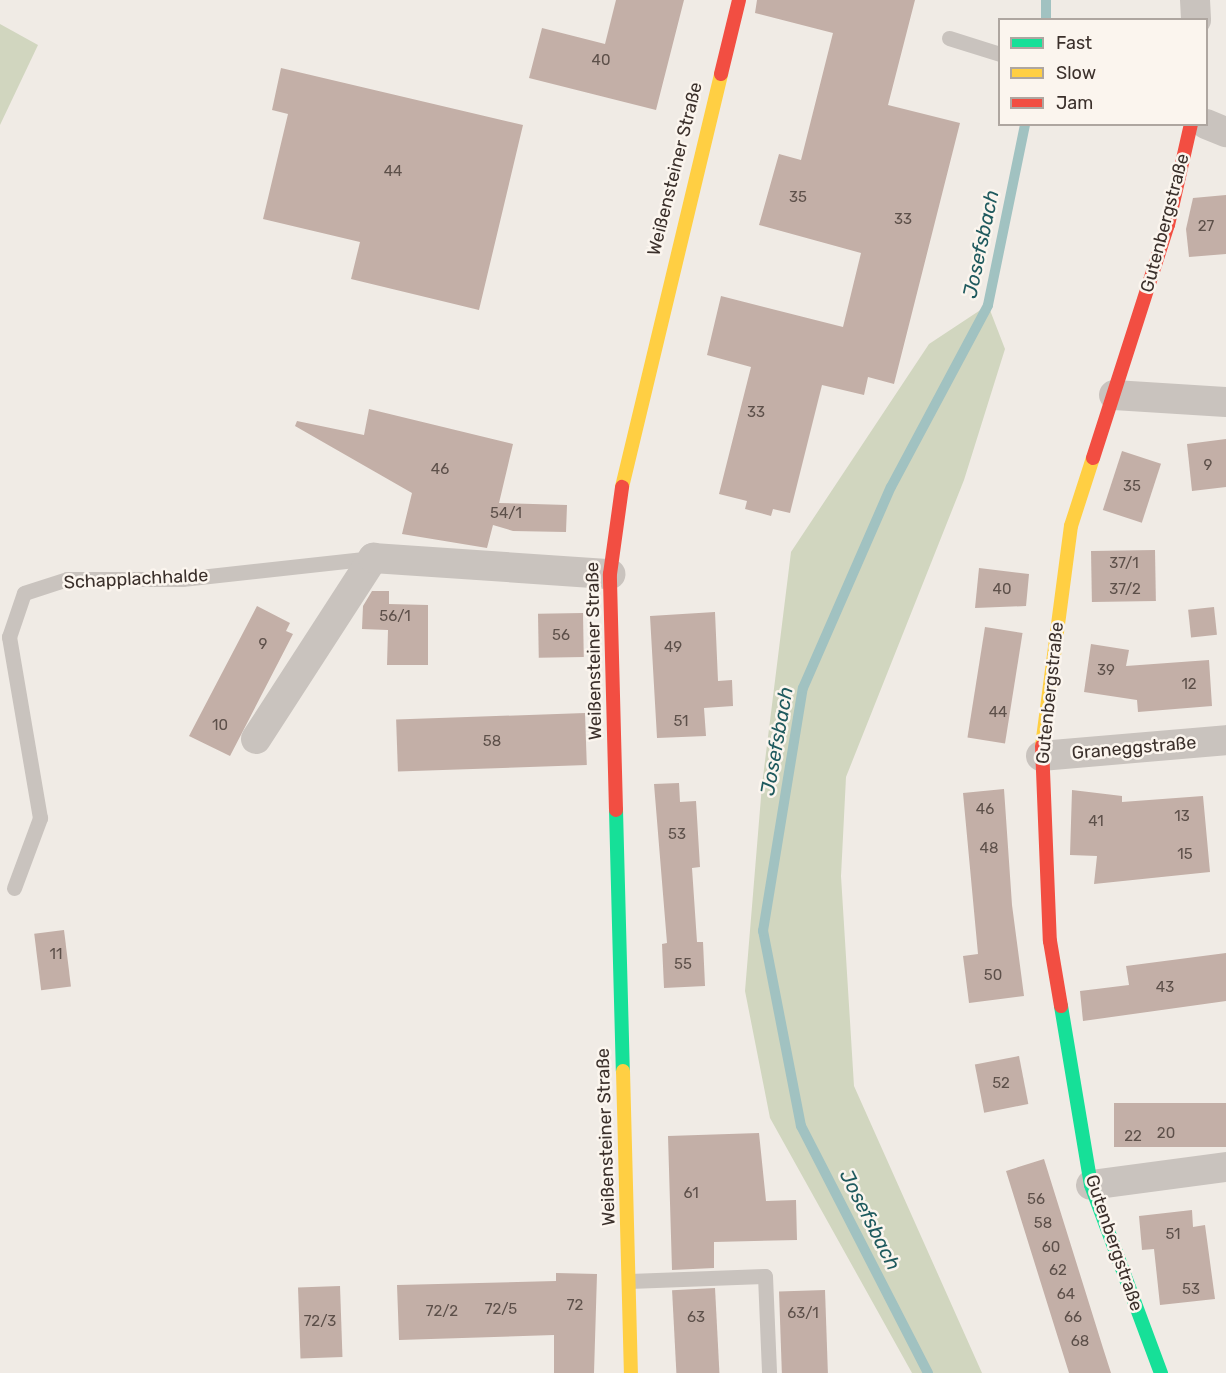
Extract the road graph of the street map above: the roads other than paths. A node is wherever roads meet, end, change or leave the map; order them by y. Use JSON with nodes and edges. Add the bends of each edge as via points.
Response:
{"nodes":[{"id":1,"x":739,"y":0,"type":"edge"},
{"id":2,"x":1195,"y":0,"type":"edge"},
{"id":3,"x":1196,"y":18,"type":"edge"},
{"id":4,"x":950,"y":38,"type":"dead end"},
{"id":5,"x":998,"y":54,"type":"edge"},
{"id":6,"x":1208,"y":125,"type":"edge"},
{"id":7,"x":1191,"y":126,"type":"edge"},
{"id":8,"x":1226,"y":132,"type":"edge"},
{"id":9,"x":1114,"y":395,"type":"junction"},
{"id":10,"x":1226,"y":402,"type":"edge"},
{"id":11,"x":373,"y":558,"type":"junction"},
{"id":12,"x":610,"y":574,"type":"junction"},
{"id":13,"x":256,"y":739,"type":"dead end"},
{"id":14,"x":1226,"y":740,"type":"edge"},
{"id":15,"x":1041,"y":756,"type":"junction"},
{"id":16,"x":14,"y":888,"type":"dead end"},
{"id":17,"x":1226,"y":1167,"type":"edge"},
{"id":18,"x":1091,"y":1185,"type":"junction"},
{"id":19,"x":629,"y":1281,"type":"junction"},
{"id":20,"x":631,"y":1373,"type":"edge"},
{"id":21,"x":769,"y":1373,"type":"edge"},
{"id":22,"x":1161,"y":1373,"type":"edge"}],
"edges":[{"from":1,"to":12,"type":"main road","name":"Weißensteiner Straße","via":[[626,457]]},
{"from":2,"to":3,"type":"street"},
{"from":4,"to":5,"type":"lane"},
{"from":6,"to":8,"type":"street"},
{"from":7,"to":9,"type":"main road","name":"Gutenbergstraße","via":[[1167,225]]},
{"from":9,"to":10,"type":"street"},
{"from":9,"to":15,"type":"main road","name":"Gutenbergstraße","via":[[1064,555]]},
{"from":11,"to":12,"type":"street","name":"Schapplachhalde"},
{"from":11,"to":13,"type":"street"},
{"from":11,"to":16,"type":"lane","name":"Schapplachhalde","via":[[182,579],[67,579],[24,593],[9,637],[40,818]]},
{"from":12,"to":19,"type":"main road","name":"Weißensteiner Straße"},
{"from":14,"to":15,"type":"street","name":"Graneggstraße"},
{"from":15,"to":18,"type":"main road","name":"Gutenbergstraße","via":[[1050,941]]},
{"from":17,"to":18,"type":"street"},
{"from":18,"to":22,"type":"main road","name":"Gutenbergstraße"},
{"from":19,"to":20,"type":"main road","name":"Weißensteiner Straße"},
{"from":19,"to":21,"type":"lane","via":[[765,1276]]}]}
